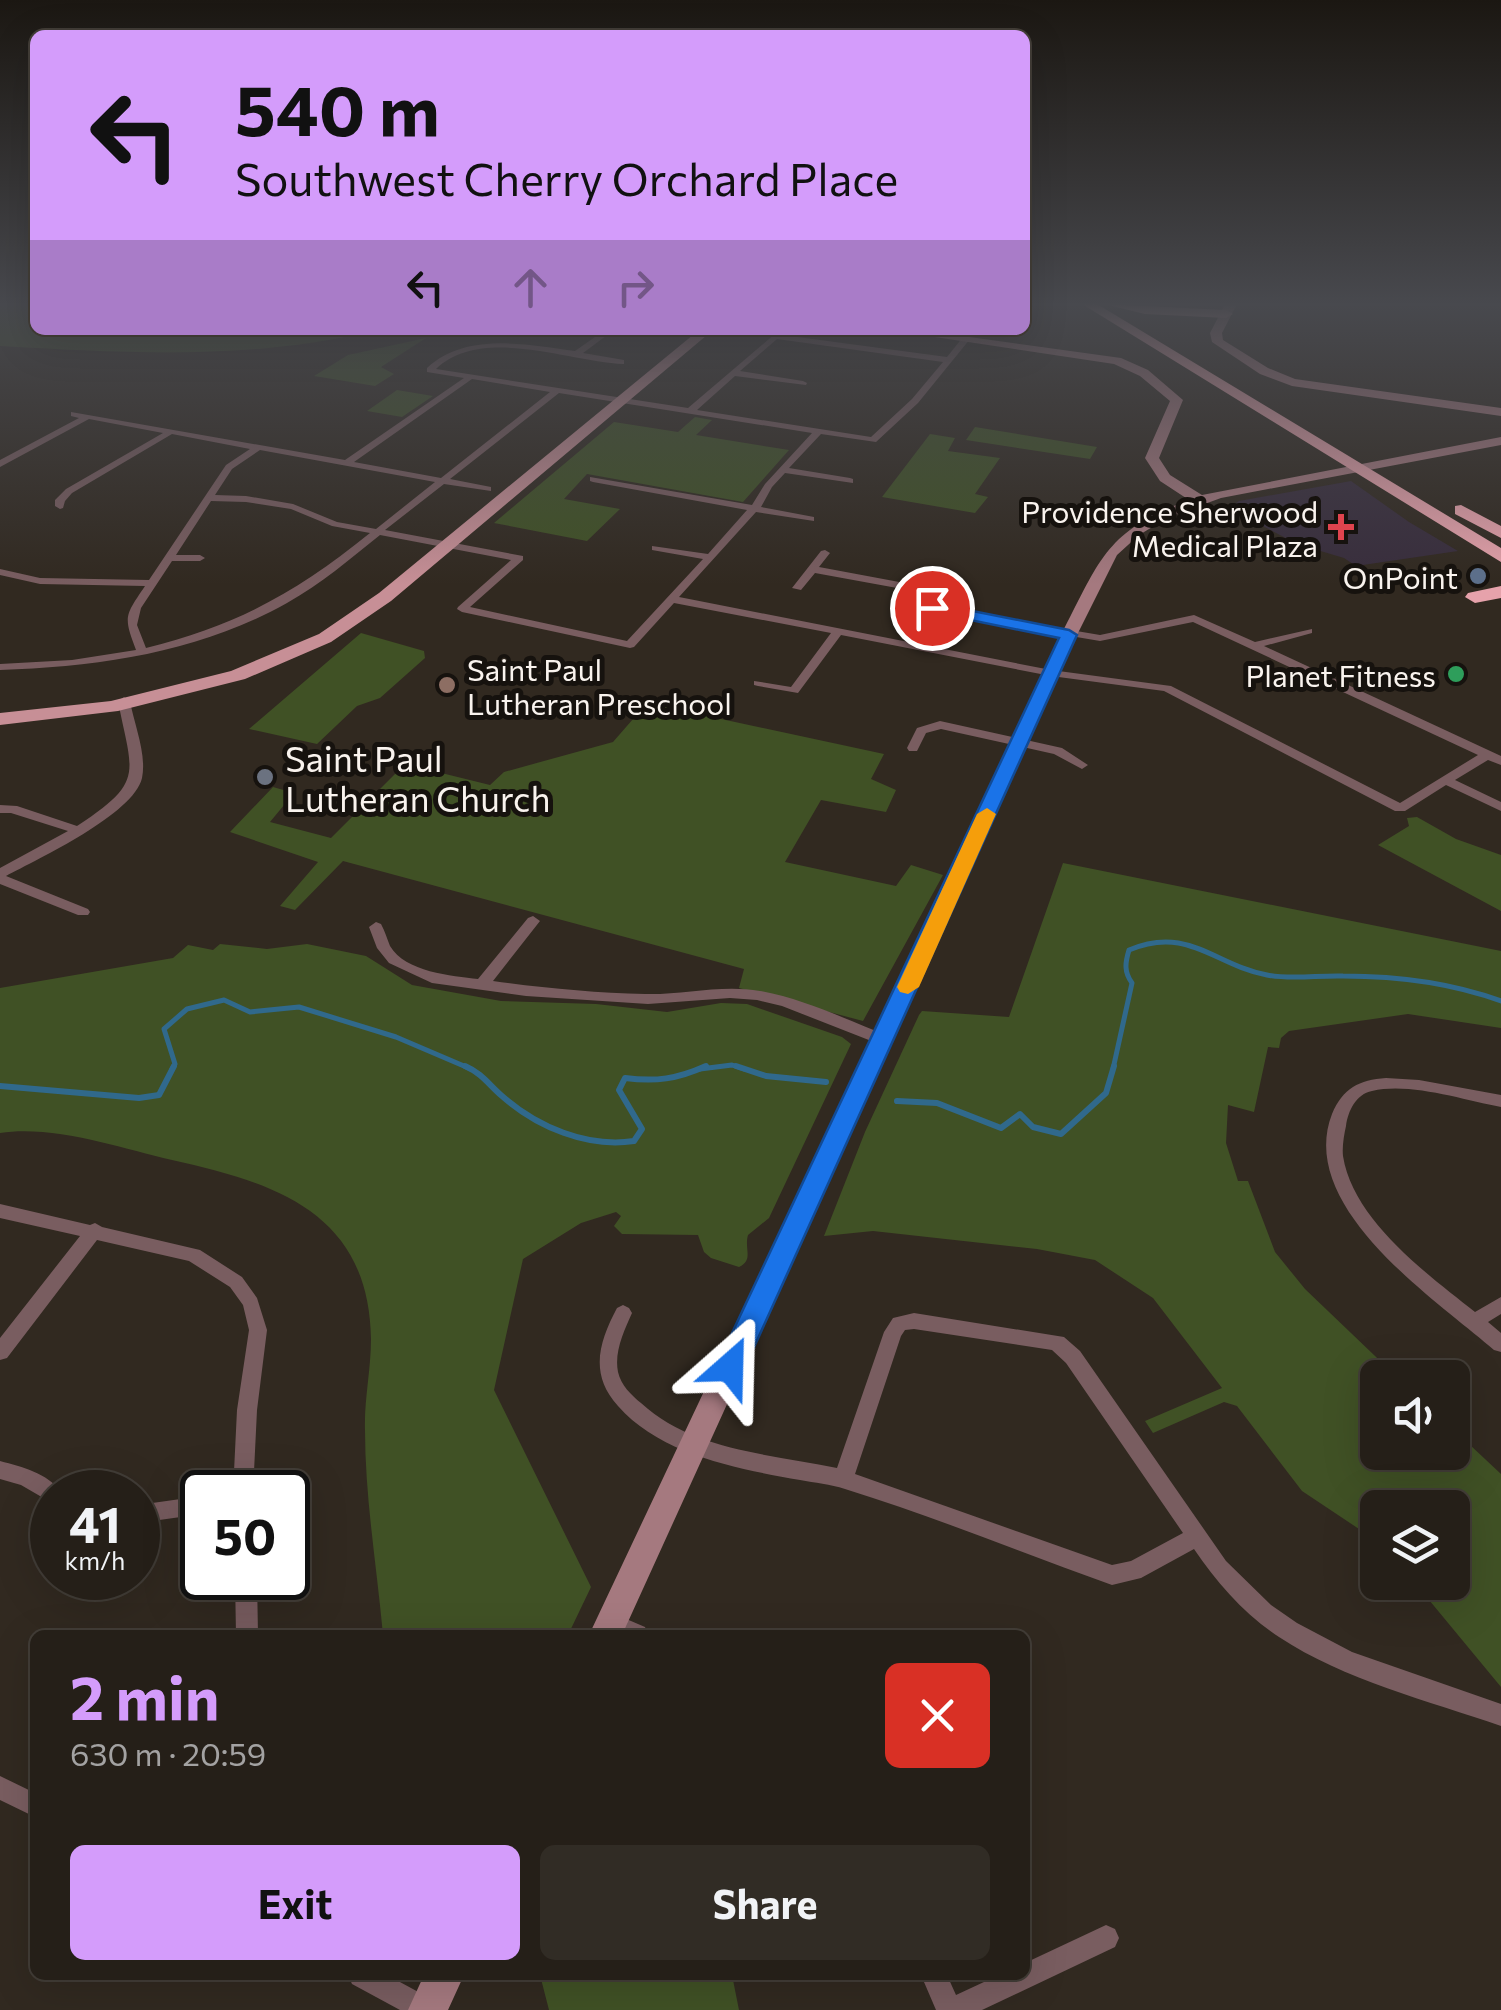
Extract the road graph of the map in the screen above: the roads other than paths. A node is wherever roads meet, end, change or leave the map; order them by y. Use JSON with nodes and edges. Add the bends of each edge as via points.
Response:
{"nodes":[{"id":1,"x":440,"y":398,"type":"edge"},
{"id":2,"x":548,"y":398,"type":"edge"},
{"id":3,"x":593,"y":398,"type":"edge"},
{"id":4,"x":625,"y":398,"type":"edge"},
{"id":5,"x":705,"y":398,"type":"edge"},
{"id":6,"x":918,"y":398,"type":"edge"},
{"id":7,"x":1173,"y":398,"type":"edge"},
{"id":8,"x":1244,"y":398,"type":"edge"},
{"id":9,"x":1270,"y":398,"type":"edge"},
{"id":10,"x":1405,"y":398,"type":"edge"},
{"id":11,"x":620,"y":402,"type":"junction"},
{"id":12,"x":688,"y":412,"type":"junction"},
{"id":13,"x":1501,"y":412,"type":"edge"},
{"id":14,"x":74,"y":414,"type":"dead end"},
{"id":15,"x":88,"y":417,"type":"junction"},
{"id":16,"x":170,"y":432,"type":"junction"},
{"id":17,"x":818,"y":432,"type":"junction"},
{"id":18,"x":1501,"y":441,"type":"edge"},
{"id":19,"x":257,"y":448,"type":"junction"},
{"id":20,"x":347,"y":462,"type":"junction"},
{"id":21,"x":0,"y":464,"type":"edge"},
{"id":22,"x":1382,"y":464,"type":"junction"},
{"id":23,"x":1360,"y":468,"type":"junction"},
{"id":24,"x":783,"y":470,"type":"junction"},
{"id":25,"x":593,"y":479,"type":"dead end"},
{"id":26,"x":441,"y":481,"type":"junction"},
{"id":27,"x":850,"y":481,"type":"dead end"},
{"id":28,"x":488,"y":489,"type":"dead end"},
{"id":29,"x":209,"y":498,"type":"junction"},
{"id":30,"x":1200,"y":500,"type":"junction"},
{"id":31,"x":60,"y":506,"type":"dead end"},
{"id":32,"x":754,"y":509,"type":"junction"},
{"id":33,"x":810,"y":519,"type":"dead end"},
{"id":34,"x":378,"y":532,"type":"junction"},
{"id":35,"x":1501,"y":533,"type":"edge"},
{"id":36,"x":448,"y":545,"type":"junction"},
{"id":37,"x":656,"y":548,"type":"dead end"},
{"id":38,"x":824,"y":553,"type":"dead end"},
{"id":39,"x":710,"y":557,"type":"junction"},
{"id":40,"x":170,"y":558,"type":"junction"},
{"id":41,"x":200,"y":558,"type":"dead end"},
{"id":42,"x":1499,"y":558,"type":"edge"},
{"id":43,"x":812,"y":569,"type":"junction"},
{"id":44,"x":0,"y":572,"type":"edge"},
{"id":45,"x":153,"y":583,"type":"junction"},
{"id":46,"x":797,"y":588,"type":"dead end"},
{"id":47,"x":1501,"y":592,"type":"edge"},
{"id":48,"x":1475,"y":597,"type":"dead end"},
{"id":49,"x":672,"y":598,"type":"junction"},
{"id":50,"x":1308,"y":631,"type":"dead end"},
{"id":51,"x":838,"y":632,"type":"junction"},
{"id":52,"x":1069,"y":635,"type":"junction"},
{"id":53,"x":1253,"y":646,"type":"junction"},
{"id":54,"x":142,"y":651,"type":"junction"},
{"id":55,"x":0,"y":668,"type":"edge"},
{"id":56,"x":1051,"y":673,"type":"junction"},
{"id":57,"x":758,"y":683,"type":"dead end"},
{"id":58,"x":124,"y":701,"type":"junction"},
{"id":59,"x":0,"y":716,"type":"edge"},
{"id":60,"x":1020,"y":742,"type":"junction"},
{"id":61,"x":913,"y":748,"type":"dead end"},
{"id":62,"x":1494,"y":758,"type":"edge"},
{"id":63,"x":1082,"y":765,"type":"dead end"},
{"id":64,"x":1446,"y":780,"type":"junction"},
{"id":65,"x":1501,"y":807,"type":"edge"},
{"id":66,"x":0,"y":809,"type":"edge"},
{"id":67,"x":77,"y":830,"type":"junction"},
{"id":68,"x":0,"y":876,"type":"edge"},
{"id":69,"x":83,"y":912,"type":"dead end"},
{"id":70,"x":533,"y":921,"type":"dead end"},
{"id":71,"x":376,"y":927,"type":"dead end"},
{"id":72,"x":482,"y":986,"type":"junction"},
{"id":73,"x":884,"y":1040,"type":"junction"},
{"id":74,"x":1501,"y":1101,"type":"edge"},
{"id":75,"x":0,"y":1211,"type":"edge"},
{"id":76,"x":95,"y":1230,"type":"junction"},
{"id":77,"x":1501,"y":1304,"type":"edge"},
{"id":78,"x":623,"y":1313,"type":"dead end"},
{"id":79,"x":1474,"y":1321,"type":"junction"},
{"id":80,"x":1501,"y":1344,"type":"edge"},
{"id":81,"x":0,"y":1352,"type":"edge"},
{"id":82,"x":694,"y":1443,"type":"junction"},
{"id":83,"x":0,"y":1470,"type":"edge"},
{"id":84,"x":244,"y":1470,"type":"edge"},
{"id":85,"x":843,"y":1479,"type":"junction"},
{"id":86,"x":30,"y":1480,"type":"edge"},
{"id":87,"x":1196,"y":1536,"type":"junction"},
{"id":88,"x":247,"y":1600,"type":"edge"},
{"id":89,"x":608,"y":1629,"type":"edge"},
{"id":90,"x":248,"y":1630,"type":"edge"},
{"id":91,"x":1501,"y":1715,"type":"edge"},
{"id":92,"x":0,"y":1788,"type":"edge"},
{"id":93,"x":30,"y":1803,"type":"edge"},
{"id":94,"x":1106,"y":1938,"type":"dead end"},
{"id":95,"x":1030,"y":1973,"type":"edge"},
{"id":96,"x":371,"y":1980,"type":"edge"},
{"id":97,"x":441,"y":1980,"type":"edge"},
{"id":98,"x":936,"y":1980,"type":"edge"},
{"id":99,"x":1016,"y":1980,"type":"edge"},
{"id":100,"x":426,"y":2010,"type":"edge"},
{"id":101,"x":951,"y":2010,"type":"edge"}],
"edges":[{"from":1,"to":20,"type":"street"},
{"from":2,"to":26,"type":"street"},
{"from":3,"to":11,"type":"street"},
{"from":4,"to":11,"type":"main road"},
{"from":5,"to":12,"type":"street"},
{"from":6,"to":17,"type":"street","via":[[873,440]]},
{"from":7,"to":30,"type":"main road","via":[[1178,403],[1152,462]]},
{"from":8,"to":23,"type":"highway"},
{"from":9,"to":22,"type":"highway"},
{"from":10,"to":13,"type":"main road"},
{"from":11,"to":12,"type":"street"},
{"from":11,"to":36,"type":"main road"},
{"from":12,"to":17,"type":"street"},
{"from":14,"to":15,"type":"street"},
{"from":15,"to":16,"type":"street"},
{"from":15,"to":21,"type":"street"},
{"from":16,"to":19,"type":"street"},
{"from":16,"to":31,"type":"street","via":[[69,491]]},
{"from":17,"to":24,"type":"street"},
{"from":18,"to":22,"type":"main road"},
{"from":19,"to":20,"type":"street"},
{"from":19,"to":29,"type":"street","via":[[232,464]]},
{"from":20,"to":26,"type":"street"},
{"from":22,"to":23,"type":"main road"},
{"from":22,"to":35,"type":"highway"},
{"from":23,"to":30,"type":"main road"},
{"from":23,"to":42,"type":"highway"},
{"from":24,"to":27,"type":"street"},
{"from":24,"to":32,"type":"street"},
{"from":25,"to":32,"type":"street"},
{"from":26,"to":28,"type":"street"},
{"from":26,"to":34,"type":"street"},
{"from":29,"to":34,"type":"street","via":[[294,507]]},
{"from":29,"to":40,"type":"street"},
{"from":30,"to":52,"type":"main road","via":[[1147,523],[1116,548]]},
{"from":32,"to":33,"type":"street"},
{"from":32,"to":39,"type":"street"},
{"from":34,"to":36,"type":"street"},
{"from":34,"to":54,"type":"street","via":[[270,608]]},
{"from":36,"to":49,"type":"street","via":[[519,558],[462,609],[630,645]]},
{"from":36,"to":58,"type":"main road","via":[[325,638],[238,675]]},
{"from":37,"to":39,"type":"street"},
{"from":38,"to":43,"type":"street"},
{"from":39,"to":49,"type":"street"},
{"from":40,"to":41,"type":"street"},
{"from":40,"to":45,"type":"street"},
{"from":43,"to":46,"type":"street"},
{"from":43,"to":52,"type":"street","via":[[922,589],[931,592],[936,610]]},
{"from":44,"to":45,"type":"street","via":[[40,581]]},
{"from":45,"to":54,"type":"street","via":[[132,620]]},
{"from":47,"to":48,"type":"highway"},
{"from":49,"to":51,"type":"street"},
{"from":50,"to":53,"type":"street"},
{"from":51,"to":56,"type":"street"},
{"from":51,"to":57,"type":"street","via":[[794,691]]},
{"from":52,"to":53,"type":"street","via":[[1100,638],[1194,618]]},
{"from":52,"to":56,"type":"main road"},
{"from":53,"to":62,"type":"street"},
{"from":54,"to":55,"type":"street"},
{"from":56,"to":60,"type":"main road"},
{"from":56,"to":64,"type":"street","via":[[1168,688],[1400,808]]},
{"from":58,"to":59,"type":"main road","via":[[82,712]]},
{"from":58,"to":67,"type":"street","via":[[134,786]]},
{"from":60,"to":61,"type":"street","via":[[940,725],[921,731]]},
{"from":60,"to":63,"type":"street"},
{"from":60,"to":73,"type":"main road"},
{"from":62,"to":64,"type":"street"},
{"from":64,"to":65,"type":"street"},
{"from":66,"to":67,"type":"street"},
{"from":67,"to":68,"type":"street"},
{"from":68,"to":69,"type":"street"},
{"from":70,"to":72,"type":"street"},
{"from":71,"to":72,"type":"street","via":[[384,948],[414,972]]},
{"from":72,"to":73,"type":"street","via":[[648,999],[757,995]]},
{"from":73,"to":82,"type":"main road"},
{"from":74,"to":79,"type":"street","via":[[1387,1084],[1354,1092],[1334,1132],[1335,1165],[1356,1208],[1379,1239]]},
{"from":75,"to":76,"type":"street"},
{"from":76,"to":81,"type":"street"},
{"from":76,"to":84,"type":"street","via":[[208,1261],[252,1304],[258,1346]]},
{"from":77,"to":79,"type":"street"},
{"from":78,"to":82,"type":"street","via":[[606,1349],[608,1377],[636,1411]]},
{"from":79,"to":80,"type":"street"},
{"from":82,"to":85,"type":"street"},
{"from":82,"to":89,"type":"main road"},
{"from":83,"to":86,"type":"street"},
{"from":85,"to":87,"type":"street","via":[[1112,1575],[1134,1572]]},
{"from":85,"to":87,"type":"street","via":[[900,1323],[1046,1340],[1065,1348]]},
{"from":87,"to":91,"type":"street","via":[[1243,1594],[1289,1631],[1346,1661]]},
{"from":88,"to":90,"type":"street"},
{"from":92,"to":93,"type":"street"},
{"from":94,"to":95,"type":"street"},
{"from":96,"to":100,"type":"street"},
{"from":97,"to":100,"type":"main road"},
{"from":98,"to":101,"type":"street"},
{"from":99,"to":101,"type":"street"}]}
